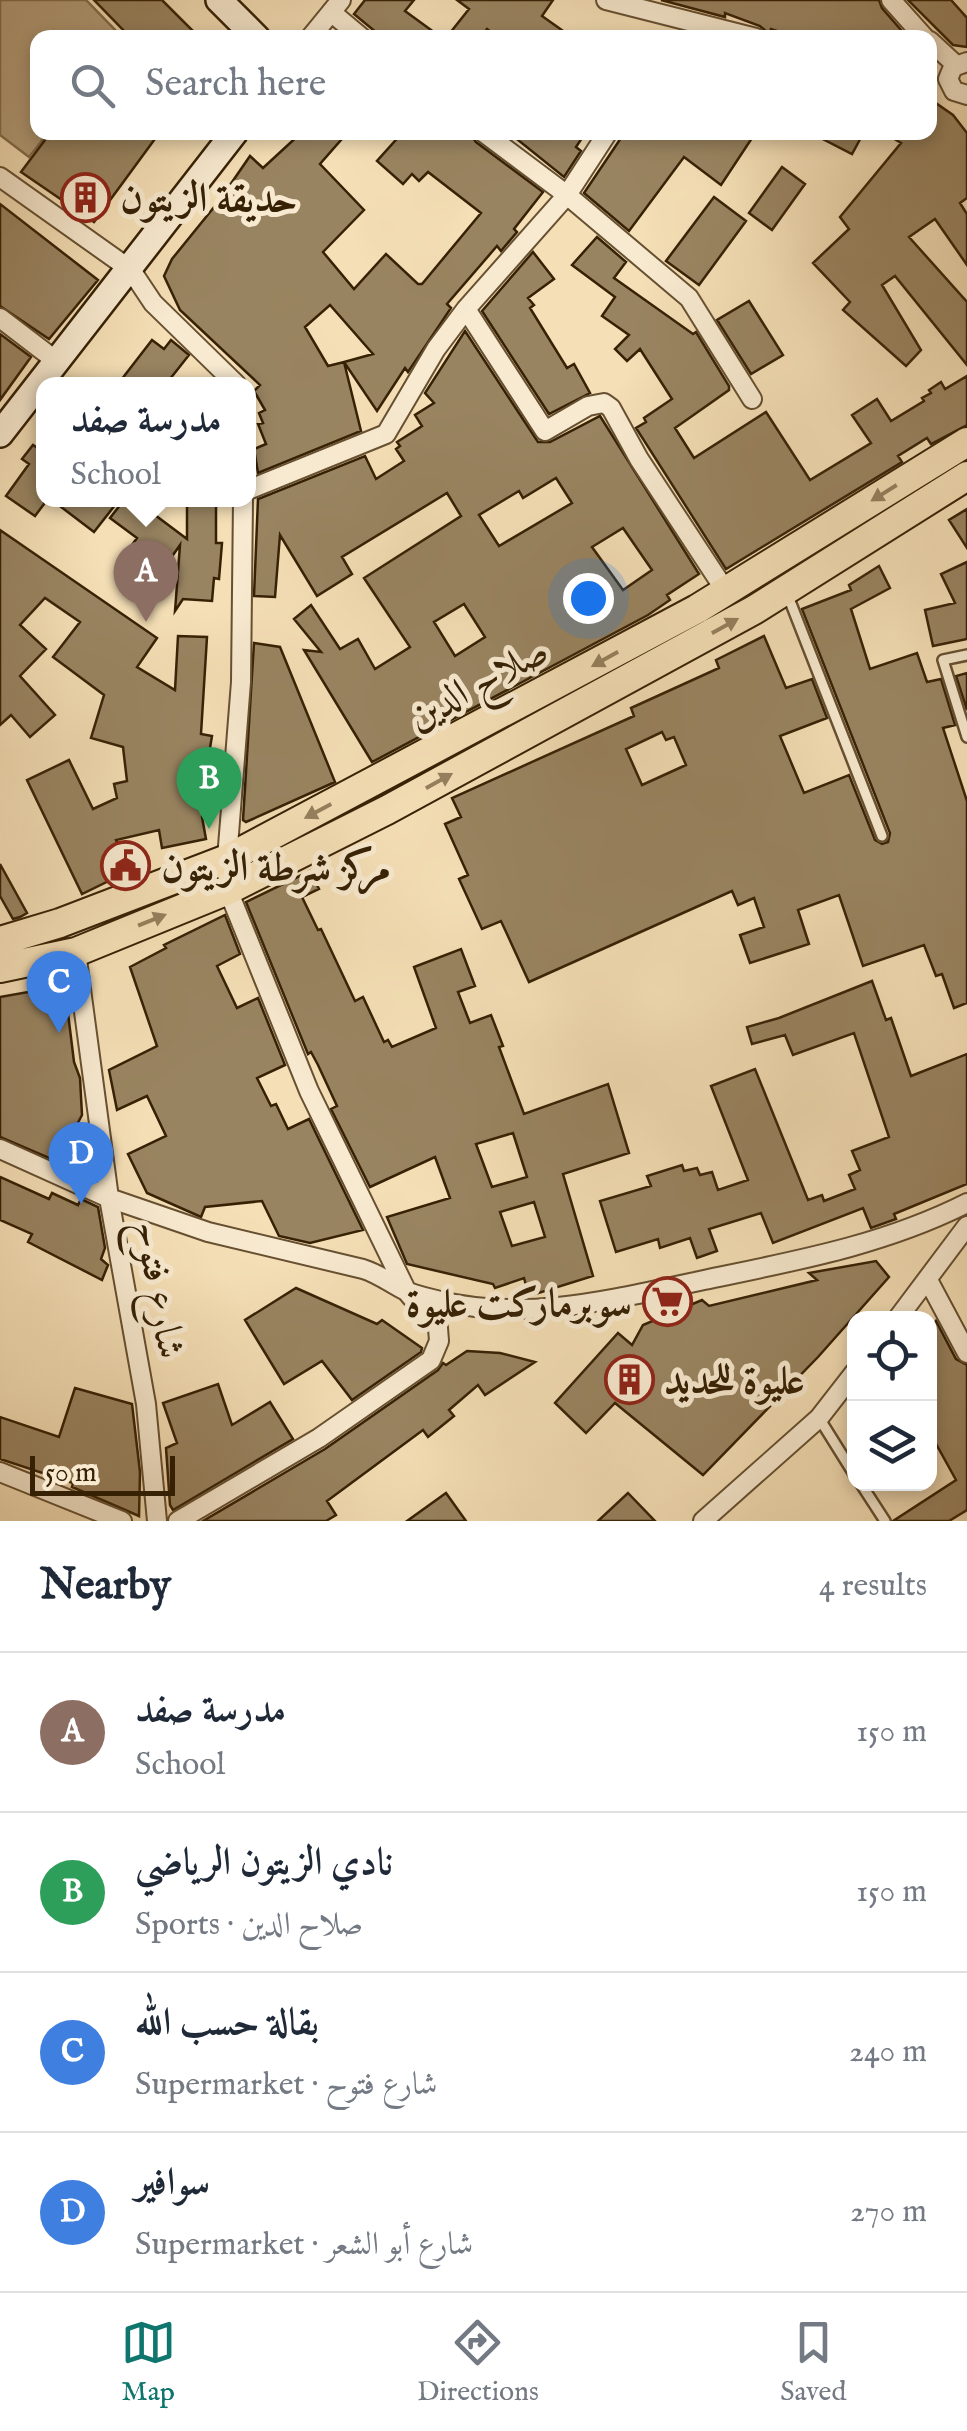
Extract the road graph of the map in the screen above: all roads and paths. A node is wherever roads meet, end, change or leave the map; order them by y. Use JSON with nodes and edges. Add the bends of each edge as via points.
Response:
{"nodes":[{"id":1,"x":219,"y":0,"type":"edge"},
{"id":2,"x":606,"y":0,"type":"edge"},
{"id":3,"x":891,"y":0,"type":"edge"},
{"id":4,"x":336,"y":6,"type":"edge"},
{"id":5,"x":682,"y":20,"type":"junction"},
{"id":6,"x":248,"y":30,"type":"edge"},
{"id":7,"x":316,"y":30,"type":"edge"},
{"id":8,"x":356,"y":30,"type":"edge"},
{"id":9,"x":675,"y":30,"type":"edge"},
{"id":10,"x":723,"y":30,"type":"edge"},
{"id":11,"x":919,"y":30,"type":"edge"},
{"id":12,"x":937,"y":48,"type":"edge"},
{"id":13,"x":957,"y":67,"type":"edge"},
{"id":14,"x":967,"y":95,"type":"edge"},
{"id":15,"x":229,"y":140,"type":"edge"},
{"id":16,"x":494,"y":140,"type":"edge"},
{"id":17,"x":603,"y":140,"type":"edge"},
{"id":18,"x":0,"y":178,"type":"edge"},
{"id":19,"x":567,"y":195,"type":"junction"},
{"id":20,"x":130,"y":270,"type":"junction"},
{"id":21,"x":466,"y":309,"type":"junction"},
{"id":22,"x":0,"y":318,"type":"edge"},
{"id":23,"x":55,"y":360,"type":"junction"},
{"id":24,"x":42,"y":377,"type":"edge"},
{"id":25,"x":229,"y":377,"type":"edge"},
{"id":26,"x":36,"y":386,"type":"edge"},
{"id":27,"x":752,"y":399,"type":"dead end"},
{"id":28,"x":0,"y":434,"type":"edge"},
{"id":29,"x":967,"y":442,"type":"edge"},
{"id":30,"x":967,"y":476,"type":"edge"},
{"id":31,"x":256,"y":487,"type":"edge"},
{"id":32,"x":243,"y":507,"type":"edge"},
{"id":33,"x":784,"y":588,"type":"junction"},
{"id":34,"x":725,"y":590,"type":"junction"},
{"id":35,"x":967,"y":655,"type":"edge"},
{"id":36,"x":967,"y":737,"type":"edge"},
{"id":37,"x":882,"y":836,"type":"dead end"},
{"id":38,"x":226,"y":859,"type":"junction"},
{"id":39,"x":228,"y":890,"type":"junction"},
{"id":40,"x":0,"y":941,"type":"edge"},
{"id":41,"x":76,"y":952,"type":"junction"},
{"id":42,"x":0,"y":968,"type":"edge"},
{"id":43,"x":0,"y":1149,"type":"edge"},
{"id":44,"x":108,"y":1198,"type":"junction"},
{"id":45,"x":967,"y":1203,"type":"edge"},
{"id":46,"x":967,"y":1226,"type":"edge"},
{"id":47,"x":928,"y":1280,"type":"junction"},
{"id":48,"x":407,"y":1292,"type":"junction"},
{"id":49,"x":904,"y":1311,"type":"edge"},
{"id":50,"x":967,"y":1353,"type":"edge"},
{"id":51,"x":847,"y":1382,"type":"edge"},
{"id":52,"x":819,"y":1418,"type":"junction"},
{"id":53,"x":847,"y":1463,"type":"edge"},
{"id":54,"x":0,"y":1472,"type":"edge"},
{"id":55,"x":866,"y":1491,"type":"edge"},
{"id":56,"x":122,"y":1521,"type":"edge"},
{"id":57,"x":157,"y":1521,"type":"edge"},
{"id":58,"x":178,"y":1521,"type":"edge"},
{"id":59,"x":703,"y":1521,"type":"edge"},
{"id":60,"x":885,"y":1521,"type":"edge"}],
"edges":[{"from":1,"to":6,"type":"main road"},
{"from":2,"to":5,"type":"street"},
{"from":3,"to":11,"type":"street"},
{"from":4,"to":7,"type":"street"},
{"from":4,"to":8,"type":"street"},
{"from":5,"to":9,"type":"street"},
{"from":5,"to":10,"type":"street"},
{"from":12,"to":13,"type":"street"},
{"from":13,"to":14,"type":"street","via":[[952,90]]},
{"from":15,"to":20,"type":"main road"},
{"from":16,"to":19,"type":"street"},
{"from":17,"to":19,"type":"street"},
{"from":18,"to":20,"type":"street"},
{"from":19,"to":21,"type":"street"},
{"from":19,"to":27,"type":"street","via":[[689,298]]},
{"from":20,"to":23,"type":"main road"},
{"from":20,"to":25,"type":"street","via":[[153,303]]},
{"from":21,"to":31,"type":"street","via":[[386,434]]},
{"from":21,"to":34,"type":"street","via":[[546,431],[596,403],[611,408]]},
{"from":22,"to":23,"type":"street"},
{"from":23,"to":24,"type":"main road"},
{"from":26,"to":28,"type":"main road"},
{"from":29,"to":34,"type":"highway","name":"صلاح الدين","one_way":true},
{"from":30,"to":33,"type":"highway","name":"صلاح الدين"},
{"from":32,"to":38,"type":"street","via":[[241,682]]},
{"from":33,"to":37,"type":"lane"},
{"from":39,"to":33,"type":"highway","name":"صلاح الدين","one_way":true,"via":[[387,810]]},
{"from":34,"to":38,"type":"highway","name":"صلاح الدين","one_way":true},
{"from":35,"to":36,"type":"lane","via":[[942,660]]},
{"from":38,"to":39,"type":"street"},
{"from":38,"to":40,"type":"highway","name":"صلاح الدين"},
{"from":41,"to":39,"type":"highway","name":"صلاح الدين","one_way":true},
{"from":39,"to":48,"type":"street","via":[[309,1091]]},
{"from":41,"to":42,"type":"highway","name":"صلاح الدين"},
{"from":41,"to":44,"type":"street","name":"شارع فتوح"},
{"from":43,"to":44,"type":"street"},
{"from":44,"to":48,"type":"street","via":[[208,1232],[382,1275]]},
{"from":44,"to":57,"type":"street","name":"شارع فتوح","via":[[146,1404]]},
{"from":45,"to":48,"type":"street","via":[[877,1242],[556,1310]]},
{"from":46,"to":47,"type":"street"},
{"from":47,"to":49,"type":"street"},
{"from":47,"to":50,"type":"street"},
{"from":48,"to":58,"type":"street","via":[[438,1328],[431,1360],[319,1438]]},
{"from":51,"to":52,"type":"street"},
{"from":52,"to":53,"type":"lane"},
{"from":52,"to":59,"type":"street"},
{"from":54,"to":56,"type":"street"},
{"from":55,"to":60,"type":"lane"}]}
